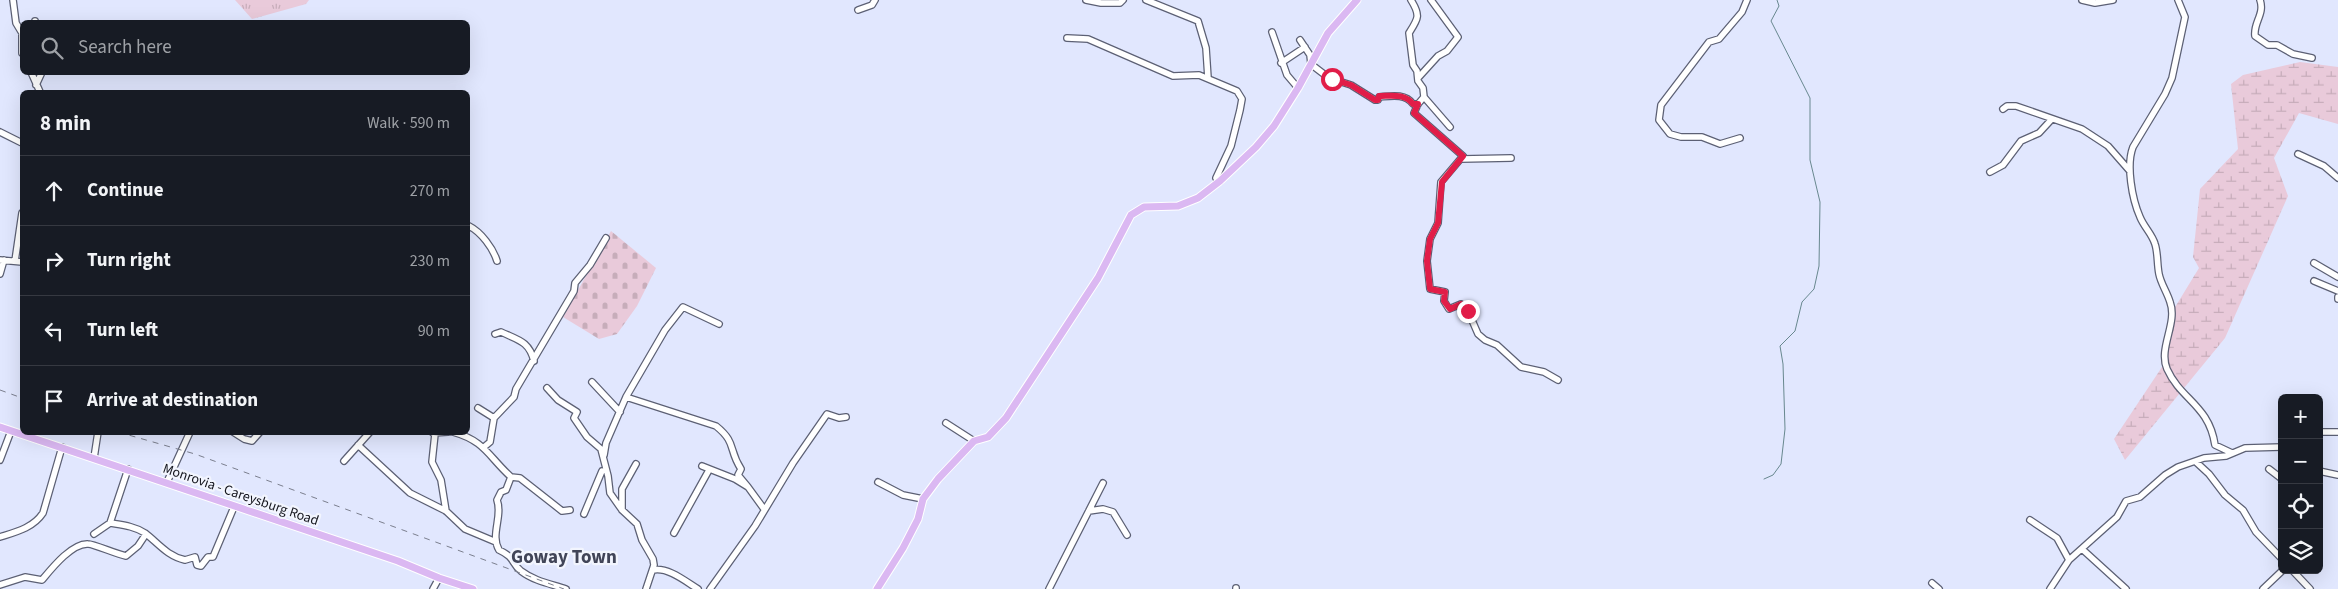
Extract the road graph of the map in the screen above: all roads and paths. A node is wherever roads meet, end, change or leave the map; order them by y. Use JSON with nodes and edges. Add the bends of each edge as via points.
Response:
{"nodes":[{"id":1,"x":13,"y":0,"type":"edge"},
{"id":2,"x":875,"y":0,"type":"edge"},
{"id":3,"x":1086,"y":0,"type":"edge"},
{"id":4,"x":1124,"y":0,"type":"edge"},
{"id":5,"x":1146,"y":0,"type":"edge"},
{"id":6,"x":1357,"y":0,"type":"edge"},
{"id":7,"x":1411,"y":0,"type":"edge"},
{"id":8,"x":1431,"y":0,"type":"edge"},
{"id":9,"x":1747,"y":0,"type":"edge"},
{"id":10,"x":2082,"y":0,"type":"edge"},
{"id":11,"x":2113,"y":0,"type":"edge"},
{"id":12,"x":2178,"y":0,"type":"edge"},
{"id":13,"x":2260,"y":0,"type":"edge"},
{"id":14,"x":858,"y":10,"type":"dead end"},
{"id":15,"x":20,"y":30,"type":"edge"},
{"id":16,"x":1272,"y":32,"type":"dead end"},
{"id":17,"x":1067,"y":38,"type":"dead end"},
{"id":18,"x":1300,"y":40,"type":"dead end"},
{"id":19,"x":1305,"y":47,"type":"junction"},
{"id":20,"x":2312,"y":58,"type":"dead end"},
{"id":21,"x":1281,"y":63,"type":"junction"},
{"id":22,"x":1311,"y":67,"type":"junction"},
{"id":23,"x":32,"y":75,"type":"edge"},
{"id":24,"x":41,"y":75,"type":"edge"},
{"id":25,"x":1208,"y":78,"type":"junction"},
{"id":26,"x":1418,"y":78,"type":"junction"},
{"id":27,"x":36,"y":85,"type":"junction"},
{"id":28,"x":1298,"y":88,"type":"junction"},
{"id":29,"x":39,"y":90,"type":"edge"},
{"id":30,"x":1424,"y":98,"type":"junction"},
{"id":31,"x":1418,"y":104,"type":"junction"},
{"id":32,"x":2003,"y":109,"type":"dead end"},
{"id":33,"x":2052,"y":120,"type":"junction"},
{"id":34,"x":1450,"y":127,"type":"dead end"},
{"id":35,"x":0,"y":132,"type":"edge"},
{"id":36,"x":1740,"y":138,"type":"dead end"},
{"id":37,"x":20,"y":142,"type":"edge"},
{"id":38,"x":2298,"y":154,"type":"dead end"},
{"id":39,"x":1511,"y":158,"type":"dead end"},
{"id":40,"x":1461,"y":159,"type":"junction"},
{"id":41,"x":1990,"y":172,"type":"dead end"},
{"id":42,"x":2130,"y":175,"type":"junction"},
{"id":43,"x":2338,"y":178,"type":"edge"},
{"id":44,"x":1220,"y":181,"type":"junction"},
{"id":45,"x":20,"y":227,"type":"edge"},
{"id":46,"x":470,"y":227,"type":"edge"},
{"id":47,"x":606,"y":238,"type":"dead end"},
{"id":48,"x":2,"y":260,"type":"edge"},
{"id":49,"x":15,"y":261,"type":"junction"},
{"id":50,"x":497,"y":261,"type":"dead end"},
{"id":51,"x":20,"y":262,"type":"edge"},
{"id":52,"x":2314,"y":263,"type":"dead end"},
{"id":53,"x":0,"y":274,"type":"edge"},
{"id":54,"x":2338,"y":277,"type":"edge"},
{"id":55,"x":2314,"y":281,"type":"dead end"},
{"id":56,"x":2338,"y":290,"type":"edge"},
{"id":57,"x":719,"y":324,"type":"dead end"},
{"id":58,"x":495,"y":334,"type":"dead end"},
{"id":59,"x":534,"y":361,"type":"junction"},
{"id":60,"x":1558,"y":380,"type":"dead end"},
{"id":61,"x":592,"y":382,"type":"dead end"},
{"id":62,"x":547,"y":388,"type":"dead end"},
{"id":63,"x":626,"y":397,"type":"junction"},
{"id":64,"x":478,"y":408,"type":"dead end"},
{"id":65,"x":620,"y":412,"type":"junction"},
{"id":66,"x":846,"y":417,"type":"dead end"},
{"id":67,"x":494,"y":418,"type":"junction"},
{"id":68,"x":946,"y":423,"type":"dead end"},
{"id":69,"x":0,"y":427,"type":"edge"},
{"id":70,"x":11,"y":431,"type":"junction"},
{"id":71,"x":2323,"y":432,"type":"edge"},
{"id":72,"x":2338,"y":432,"type":"edge"},
{"id":73,"x":20,"y":434,"type":"edge"},
{"id":74,"x":24,"y":435,"type":"edge"},
{"id":75,"x":98,"y":435,"type":"edge"},
{"id":76,"x":189,"y":435,"type":"edge"},
{"id":77,"x":238,"y":435,"type":"edge"},
{"id":78,"x":257,"y":435,"type":"edge"},
{"id":79,"x":367,"y":435,"type":"edge"},
{"id":80,"x":433,"y":435,"type":"edge"},
{"id":81,"x":462,"y":435,"type":"edge"},
{"id":82,"x":974,"y":441,"type":"junction"},
{"id":83,"x":358,"y":445,"type":"junction"},
{"id":84,"x":484,"y":446,"type":"junction"},
{"id":85,"x":2278,"y":446,"type":"edge"},
{"id":86,"x":62,"y":447,"type":"junction"},
{"id":87,"x":2232,"y":453,"type":"junction"},
{"id":88,"x":604,"y":457,"type":"junction"},
{"id":89,"x":94,"y":458,"type":"junction"},
{"id":90,"x":0,"y":460,"type":"edge"},
{"id":91,"x":344,"y":461,"type":"dead end"},
{"id":92,"x":2196,"y":462,"type":"junction"},
{"id":93,"x":636,"y":464,"type":"dead end"},
{"id":94,"x":702,"y":466,"type":"dead end"},
{"id":95,"x":128,"y":469,"type":"junction"},
{"id":96,"x":709,"y":470,"type":"junction"},
{"id":97,"x":2269,"y":470,"type":"dead end"},
{"id":98,"x":602,"y":471,"type":"dead end"},
{"id":99,"x":2323,"y":472,"type":"edge"},
{"id":100,"x":2337,"y":474,"type":"edge"},
{"id":101,"x":2278,"y":476,"type":"edge"},
{"id":102,"x":511,"y":477,"type":"junction"},
{"id":103,"x":167,"y":482,"type":"junction"},
{"id":104,"x":878,"y":482,"type":"dead end"},
{"id":105,"x":1103,"y":482,"type":"dead end"},
{"id":106,"x":748,"y":488,"type":"junction"},
{"id":107,"x":923,"y":499,"type":"junction"},
{"id":108,"x":234,"y":507,"type":"junction"},
{"id":109,"x":764,"y":509,"type":"junction"},
{"id":110,"x":570,"y":510,"type":"dead end"},
{"id":111,"x":622,"y":510,"type":"junction"},
{"id":112,"x":446,"y":511,"type":"junction"},
{"id":113,"x":1089,"y":511,"type":"junction"},
{"id":114,"x":584,"y":514,"type":"dead end"},
{"id":115,"x":2030,"y":520,"type":"dead end"},
{"id":116,"x":110,"y":523,"type":"junction"},
{"id":117,"x":674,"y":533,"type":"dead end"},
{"id":118,"x":94,"y":534,"type":"dead end"},
{"id":119,"x":146,"y":534,"type":"junction"},
{"id":120,"x":1127,"y":535,"type":"dead end"},
{"id":121,"x":0,"y":538,"type":"edge"},
{"id":122,"x":496,"y":542,"type":"junction"},
{"id":123,"x":2082,"y":549,"type":"junction"},
{"id":124,"x":2278,"y":555,"type":"edge"},
{"id":125,"x":2069,"y":560,"type":"junction"},
{"id":126,"x":653,"y":570,"type":"junction"},
{"id":127,"x":2279,"y":574,"type":"edge"},
{"id":128,"x":2296,"y":574,"type":"edge"},
{"id":129,"x":439,"y":578,"type":"junction"},
{"id":130,"x":1932,"y":583,"type":"dead end"},
{"id":131,"x":0,"y":585,"type":"edge"},
{"id":132,"x":2053,"y":588,"type":"edge"},
{"id":133,"x":433,"y":589,"type":"edge"},
{"id":134,"x":473,"y":589,"type":"edge"},
{"id":135,"x":566,"y":589,"type":"edge"},
{"id":136,"x":646,"y":589,"type":"edge"},
{"id":137,"x":698,"y":589,"type":"edge"},
{"id":138,"x":710,"y":589,"type":"edge"},
{"id":139,"x":877,"y":589,"type":"edge"},
{"id":140,"x":1049,"y":589,"type":"edge"},
{"id":141,"x":1939,"y":589,"type":"edge"},
{"id":142,"x":2126,"y":589,"type":"edge"},
{"id":143,"x":2263,"y":589,"type":"edge"},
{"id":144,"x":2310,"y":589,"type":"edge"}],
"edges":[{"from":1,"to":15,"type":"street"},
{"from":2,"to":14,"type":"street","via":[[872,5]]},
{"from":3,"to":4,"type":"street","via":[[1100,4]]},
{"from":5,"to":25,"type":"street","via":[[1198,22],[1206,48]]},
{"from":6,"to":22,"type":"main road","via":[[1328,34]]},
{"from":7,"to":26,"type":"street","via":[[1418,15],[1409,33],[1411,58]]},
{"from":8,"to":26,"type":"street","via":[[1458,37]]},
{"from":9,"to":36,"type":"street","via":[[1742,12],[1719,39],[1708,42],[1661,105],[1659,120],[1670,134],[1681,137],[1702,137],[1720,144]]},
{"from":10,"to":11,"type":"street","via":[[2096,3]]},
{"from":12,"to":42,"type":"street","via":[[2184,17],[2172,78],[2133,147]]},
{"from":13,"to":20,"type":"street","via":[[2262,11],[2255,36],[2268,45],[2277,45],[2293,54]]},
{"from":16,"to":21,"type":"street"},
{"from":17,"to":25,"type":"street","via":[[1088,38],[1173,76]]},
{"from":18,"to":19,"type":"street"},
{"from":19,"to":21,"type":"street"},
{"from":19,"to":22,"type":"street","via":[[1311,57]]},
{"from":21,"to":28,"type":"street"},
{"from":22,"to":28,"type":"main road"},
{"from":22,"to":31,"type":"street","via":[[1375,100],[1379,96],[1391,95]]},
{"from":23,"to":27,"type":"street"},
{"from":24,"to":27,"type":"street"},
{"from":25,"to":44,"type":"street","via":[[1232,88],[1242,98],[1231,146],[1216,178]]},
{"from":26,"to":30,"type":"street"},
{"from":27,"to":29,"type":"street"},
{"from":28,"to":44,"type":"main road","via":[[1268,133]]},
{"from":30,"to":31,"type":"street"},
{"from":30,"to":34,"type":"street"},
{"from":31,"to":40,"type":"street","via":[[1414,113],[1463,156]]},
{"from":32,"to":33,"type":"street","via":[[2016,106]]},
{"from":33,"to":41,"type":"street","via":[[2042,131],[2021,140],[2002,165]]},
{"from":33,"to":42,"type":"street","via":[[2082,129],[2104,142],[2127,167]]},
{"from":35,"to":37,"type":"street"},
{"from":38,"to":43,"type":"street","via":[[2324,166]]},
{"from":39,"to":40,"type":"street"},
{"from":40,"to":60,"type":"street","via":[[1442,182],[1438,223],[1430,239],[1427,261],[1430,289],[1445,292],[1444,301],[1450,309],[1461,304],[1468,311],[1478,334],[1498,345],[1521,367],[1544,372]]},
{"from":42,"to":87,"type":"street","via":[[2139,215],[2156,245],[2161,282],[2171,304],[2166,368],[2205,416],[2215,445]]},
{"from":44,"to":82,"type":"main road","via":[[1188,203],[1164,208],[1144,207],[1131,215],[1098,278],[1006,418],[988,437]]},
{"from":45,"to":49,"type":"street"},
{"from":46,"to":50,"type":"street","via":[[485,240]]},
{"from":47,"to":59,"type":"street","via":[[575,283],[574,292]]},
{"from":48,"to":49,"type":"street"},
{"from":48,"to":53,"type":"street"},
{"from":49,"to":51,"type":"street"},
{"from":52,"to":54,"type":"street"},
{"from":55,"to":56,"type":"street"},
{"from":57,"to":63,"type":"street","via":[[683,307],[665,330]]},
{"from":58,"to":59,"type":"street","via":[[501,332],[527,345]]},
{"from":59,"to":67,"type":"street","via":[[514,397]]},
{"from":61,"to":65,"type":"street"},
{"from":62,"to":88,"type":"street","via":[[577,412],[574,418]]},
{"from":63,"to":65,"type":"street"},
{"from":63,"to":106,"type":"street","via":[[716,426],[732,442],[732,453],[740,469],[738,475]]},
{"from":64,"to":67,"type":"street"},
{"from":65,"to":88,"type":"street","via":[[606,443]]},
{"from":66,"to":109,"type":"street","via":[[826,414]]},
{"from":67,"to":84,"type":"street","via":[[490,442]]},
{"from":68,"to":82,"type":"street"},
{"from":69,"to":70,"type":"main road","name":"Monrovia - Careysburg Road"},
{"from":70,"to":73,"type":"main road","name":"Monrovia - Careysburg Road"},
{"from":70,"to":90,"type":"street"},
{"from":71,"to":72,"type":"street"},
{"from":74,"to":86,"type":"main road","name":"Monrovia - Careysburg Road"},
{"from":75,"to":89,"type":"street"},
{"from":76,"to":103,"type":"street"},
{"from":77,"to":78,"type":"street","via":[[252,441]]},
{"from":79,"to":83,"type":"street"},
{"from":80,"to":112,"type":"street","via":[[432,462],[441,480]]},
{"from":81,"to":84,"type":"street"},
{"from":82,"to":107,"type":"main road"},
{"from":83,"to":91,"type":"street"},
{"from":83,"to":112,"type":"street","via":[[410,493]]},
{"from":84,"to":102,"type":"street"},
{"from":85,"to":87,"type":"street","via":[[2250,447]]},
{"from":86,"to":89,"type":"main road","name":"Monrovia - Careysburg Road"},
{"from":86,"to":121,"type":"street","via":[[43,514],[31,525]]},
{"from":87,"to":92,"type":"street"},
{"from":88,"to":111,"type":"street","via":[[609,491]]},
{"from":89,"to":95,"type":"main road","name":"Monrovia - Careysburg Road"},
{"from":92,"to":123,"type":"street","via":[[2170,470],[2140,497],[2126,501],[2116,517]]},
{"from":92,"to":124,"type":"street","via":[[2246,513],[2256,532]]},
{"from":93,"to":111,"type":"street","via":[[622,489]]},
{"from":94,"to":96,"type":"street"},
{"from":95,"to":103,"type":"main road","name":"Monrovia - Careysburg Road"},
{"from":95,"to":116,"type":"street"},
{"from":96,"to":106,"type":"street","via":[[735,479]]},
{"from":96,"to":117,"type":"street"},
{"from":97,"to":101,"type":"street"},
{"from":98,"to":114,"type":"street"},
{"from":99,"to":100,"type":"street"},
{"from":102,"to":110,"type":"street","via":[[520,478],[562,511]]},
{"from":102,"to":122,"type":"street","via":[[497,500],[500,508]]},
{"from":103,"to":108,"type":"main road","name":"Monrovia - Careysburg Road"},
{"from":104,"to":107,"type":"street","via":[[903,495]]},
{"from":105,"to":113,"type":"street"},
{"from":106,"to":109,"type":"street"},
{"from":107,"to":139,"type":"main road","via":[[918,519]]},
{"from":108,"to":119,"type":"street","via":[[213,557],[201,566],[197,565],[195,557],[185,560],[165,551]]},
{"from":108,"to":129,"type":"main road","name":"Monrovia - Careysburg Road","via":[[398,561]]},
{"from":109,"to":138,"type":"street"},
{"from":111,"to":126,"type":"street","via":[[637,524],[652,559]]},
{"from":112,"to":122,"type":"street","via":[[465,529]]},
{"from":113,"to":120,"type":"street","via":[[1103,509],[1113,512]]},
{"from":113,"to":140,"type":"street"},
{"from":115,"to":125,"type":"street","via":[[2057,538]]},
{"from":116,"to":118,"type":"street"},
{"from":116,"to":119,"type":"street","via":[[132,527]]},
{"from":119,"to":131,"type":"street","via":[[126,556],[88,544],[59,560],[42,580],[25,577]]},
{"from":122,"to":135,"type":"street","via":[[499,550],[510,555],[516,567],[526,574]]},
{"from":123,"to":125,"type":"street"},
{"from":123,"to":142,"type":"street"},
{"from":125,"to":132,"type":"street"},
{"from":126,"to":136,"type":"street"},
{"from":126,"to":137,"type":"street","via":[[659,568],[672,573]]},
{"from":127,"to":143,"type":"street"},
{"from":128,"to":144,"type":"street"},
{"from":129,"to":133,"type":"street"},
{"from":129,"to":134,"type":"main road","name":"Monrovia - Careysburg Road"},
{"from":130,"to":141,"type":"street"}]}
